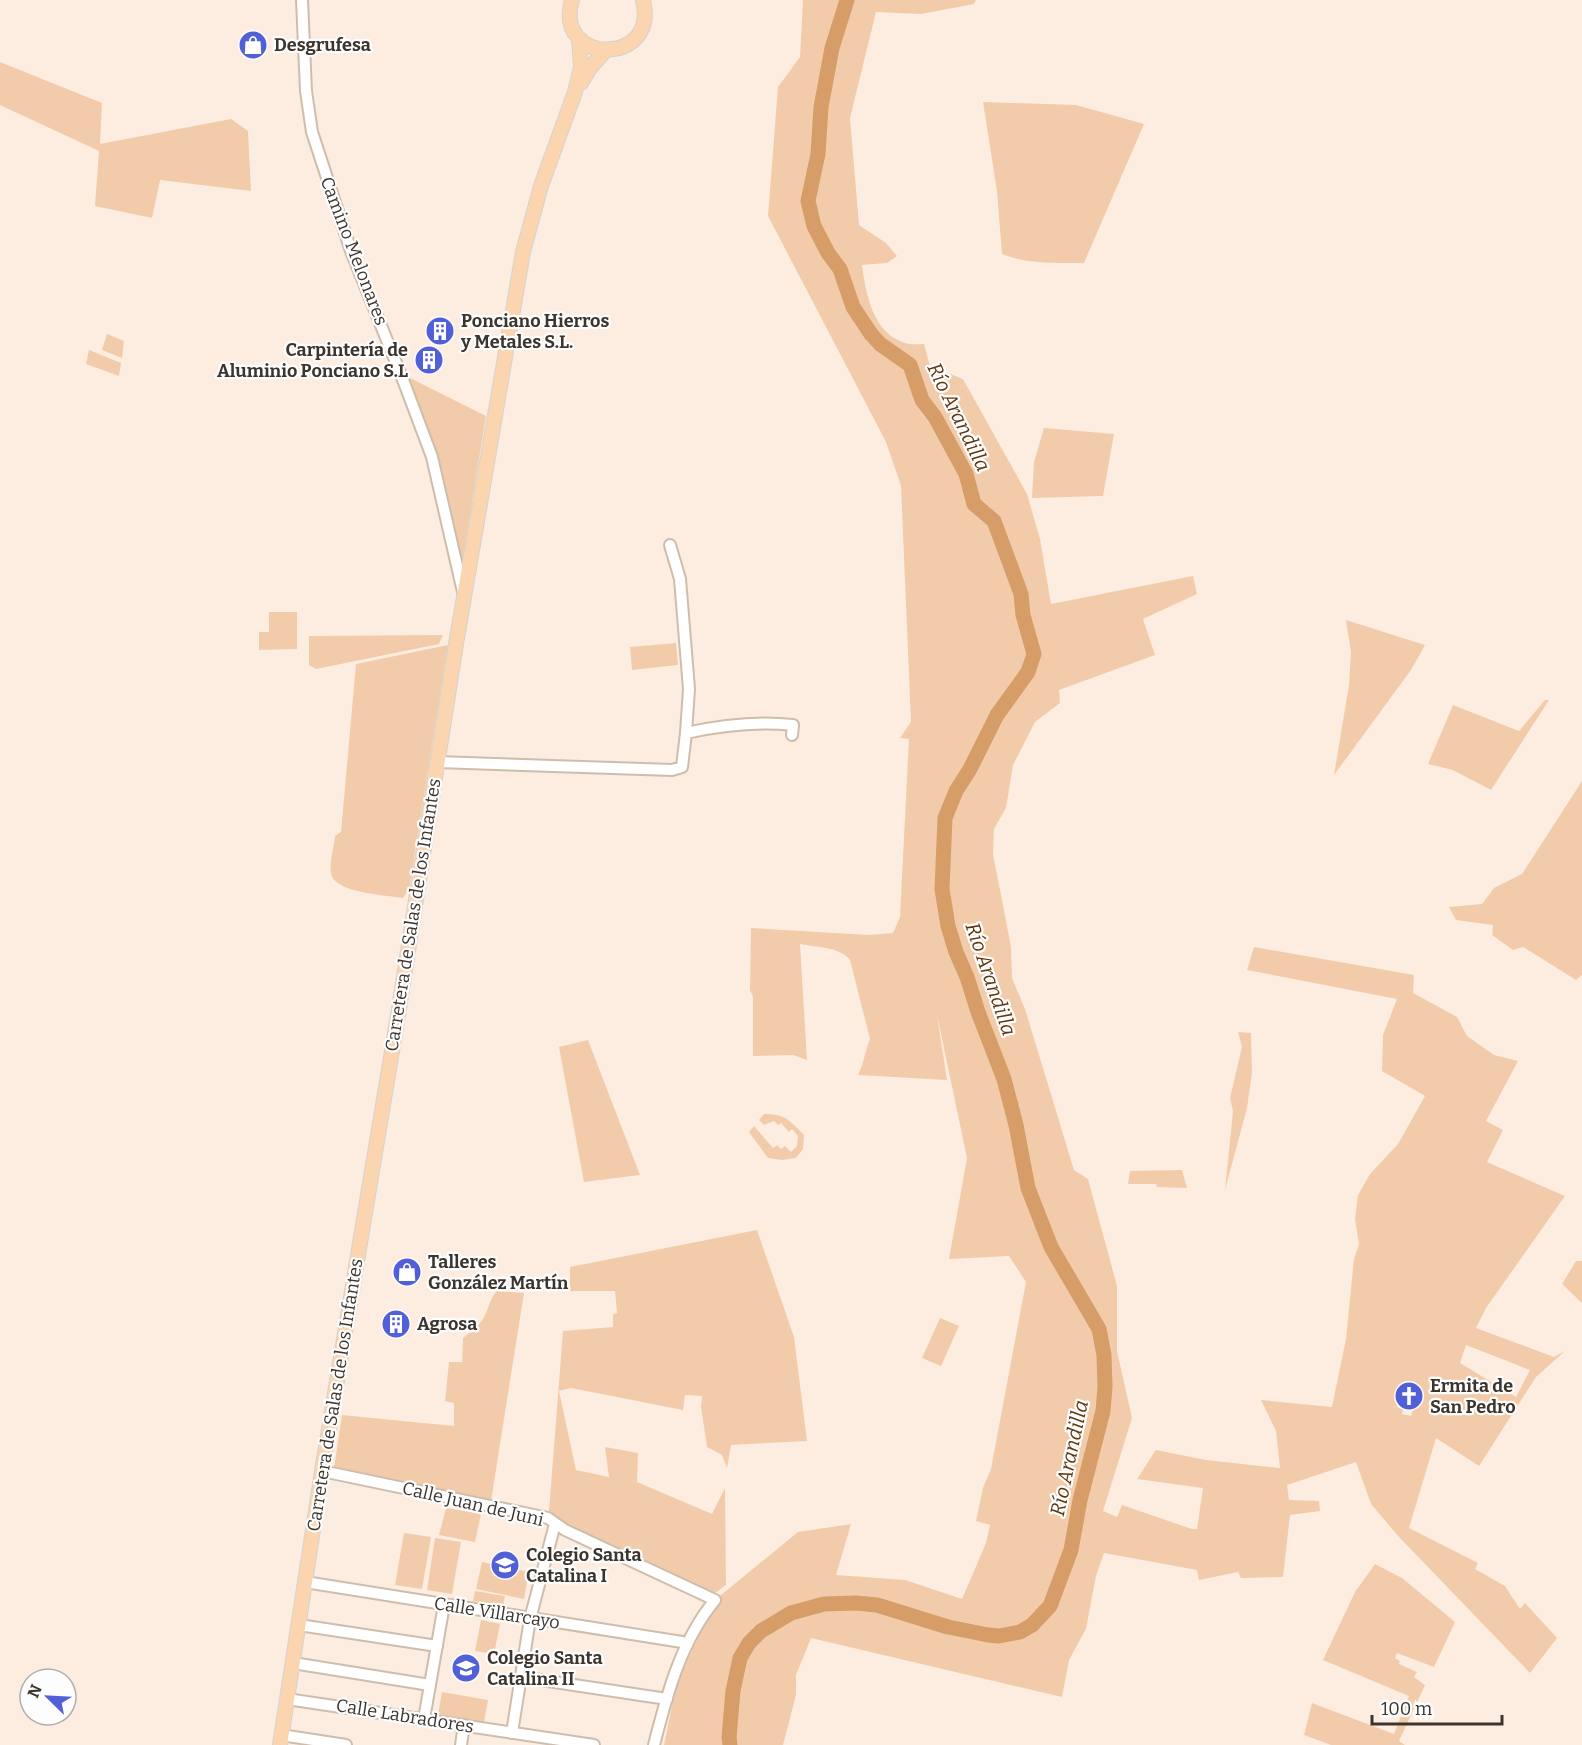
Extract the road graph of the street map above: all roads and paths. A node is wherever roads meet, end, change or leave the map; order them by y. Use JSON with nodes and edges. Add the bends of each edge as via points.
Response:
{"nodes":[{"id":1,"x":302,"y":0,"type":"edge"},
{"id":2,"x":643,"y":0,"type":"edge"},
{"id":3,"x":568,"y":3,"type":"edge"},
{"id":4,"x":579,"y":39,"type":"junction"},
{"id":5,"x":606,"y":51,"type":"junction"},
{"id":6,"x":575,"y":92,"type":"junction"},
{"id":7,"x":670,"y":545,"type":"dead end"},
{"id":8,"x":465,"y":599,"type":"junction"},
{"id":9,"x":686,"y":733,"type":"junction"},
{"id":10,"x":792,"y":735,"type":"dead end"},
{"id":11,"x":438,"y":762,"type":"junction"},
{"id":12,"x":322,"y":1471,"type":"junction"},
{"id":13,"x":555,"y":1524,"type":"junction"},
{"id":14,"x":305,"y":1582,"type":"junction"},
{"id":15,"x":444,"y":1605,"type":"junction"},
{"id":16,"x":530,"y":1619,"type":"junction"},
{"id":17,"x":299,"y":1625,"type":"junction"},
{"id":18,"x":687,"y":1645,"type":"junction"},
{"id":19,"x":437,"y":1646,"type":"junction"},
{"id":20,"x":292,"y":1663,"type":"junction"},
{"id":21,"x":521,"y":1677,"type":"junction"},
{"id":22,"x":430,"y":1685,"type":"junction"},
{"id":23,"x":287,"y":1699,"type":"junction"},
{"id":24,"x":667,"y":1699,"type":"junction"},
{"id":25,"x":424,"y":1719,"type":"junction"},
{"id":26,"x":464,"y":1725,"type":"junction"},
{"id":27,"x":512,"y":1733,"type":"junction"},
{"id":28,"x":281,"y":1740,"type":"edge"},
{"id":29,"x":346,"y":1745,"type":"edge"},
{"id":30,"x":461,"y":1745,"type":"edge"},
{"id":31,"x":594,"y":1745,"type":"edge"},
{"id":32,"x":654,"y":1745,"type":"edge"}],
"edges":[{"from":1,"to":8,"type":"street","name":"Camino Melonares","via":[[312,132],[351,251],[432,457]]},
{"from":2,"to":5,"type":"main road","via":[[645,12],[640,32],[626,46]]},
{"from":3,"to":4,"type":"main road","name":"Carretera de Salas de los Infantes","via":[[573,30]]},
{"from":4,"to":5,"type":"main road"},
{"from":4,"to":6,"type":"main road","name":"Carretera de Salas de los Infantes","via":[[581,68]]},
{"from":5,"to":6,"type":"main road","name":"Carretera de Salas de los Infantes"},
{"from":6,"to":8,"type":"main road","name":"Carretera de Salas de los Infantes","via":[[526,237]]},
{"from":7,"to":9,"type":"street","via":[[680,579],[689,688]]},
{"from":8,"to":11,"type":"main road","name":"Carretera de Salas de los Infantes"},
{"from":9,"to":10,"type":"street","via":[[718,726],[772,723],[793,725]]},
{"from":9,"to":11,"type":"street","via":[[682,767],[672,770]]},
{"from":11,"to":12,"type":"main road","name":"Carretera de Salas de los Infantes"},
{"from":12,"to":13,"type":"street","name":"Calle Juan de Juni","via":[[541,1516]]},
{"from":12,"to":14,"type":"main road","name":"Carretera de Salas de los Infantes"},
{"from":13,"to":16,"type":"street"},
{"from":13,"to":18,"type":"street","name":"Calle Juan de Juni","via":[[715,1600]]},
{"from":14,"to":15,"type":"street","name":"Calle Villarcayo"},
{"from":14,"to":17,"type":"main road","name":"Carretera de Salas de los Infantes"},
{"from":15,"to":16,"type":"street","name":"Calle Villarcayo"},
{"from":15,"to":19,"type":"street"},
{"from":16,"to":18,"type":"street","name":"Calle Villarcayo"},
{"from":16,"to":21,"type":"street"},
{"from":17,"to":19,"type":"street"},
{"from":17,"to":20,"type":"main road","name":"Carretera de Salas de los Infantes"},
{"from":18,"to":24,"type":"street"},
{"from":19,"to":22,"type":"street"},
{"from":20,"to":22,"type":"street"},
{"from":20,"to":23,"type":"main road","name":"Carretera de Salas de los Infantes"},
{"from":21,"to":24,"type":"street"},
{"from":21,"to":27,"type":"street"},
{"from":22,"to":25,"type":"street"},
{"from":23,"to":25,"type":"street","name":"Calle Labradores"},
{"from":23,"to":28,"type":"main road","name":"Carretera de Salas de los Infantes"},
{"from":24,"to":32,"type":"street"},
{"from":25,"to":26,"type":"street","name":"Calle Labradores"},
{"from":26,"to":27,"type":"street","name":"Calle Labradores"},
{"from":26,"to":30,"type":"street"},
{"from":27,"to":31,"type":"street","name":"Calle Labradores"},
{"from":28,"to":29,"type":"street"}]}
